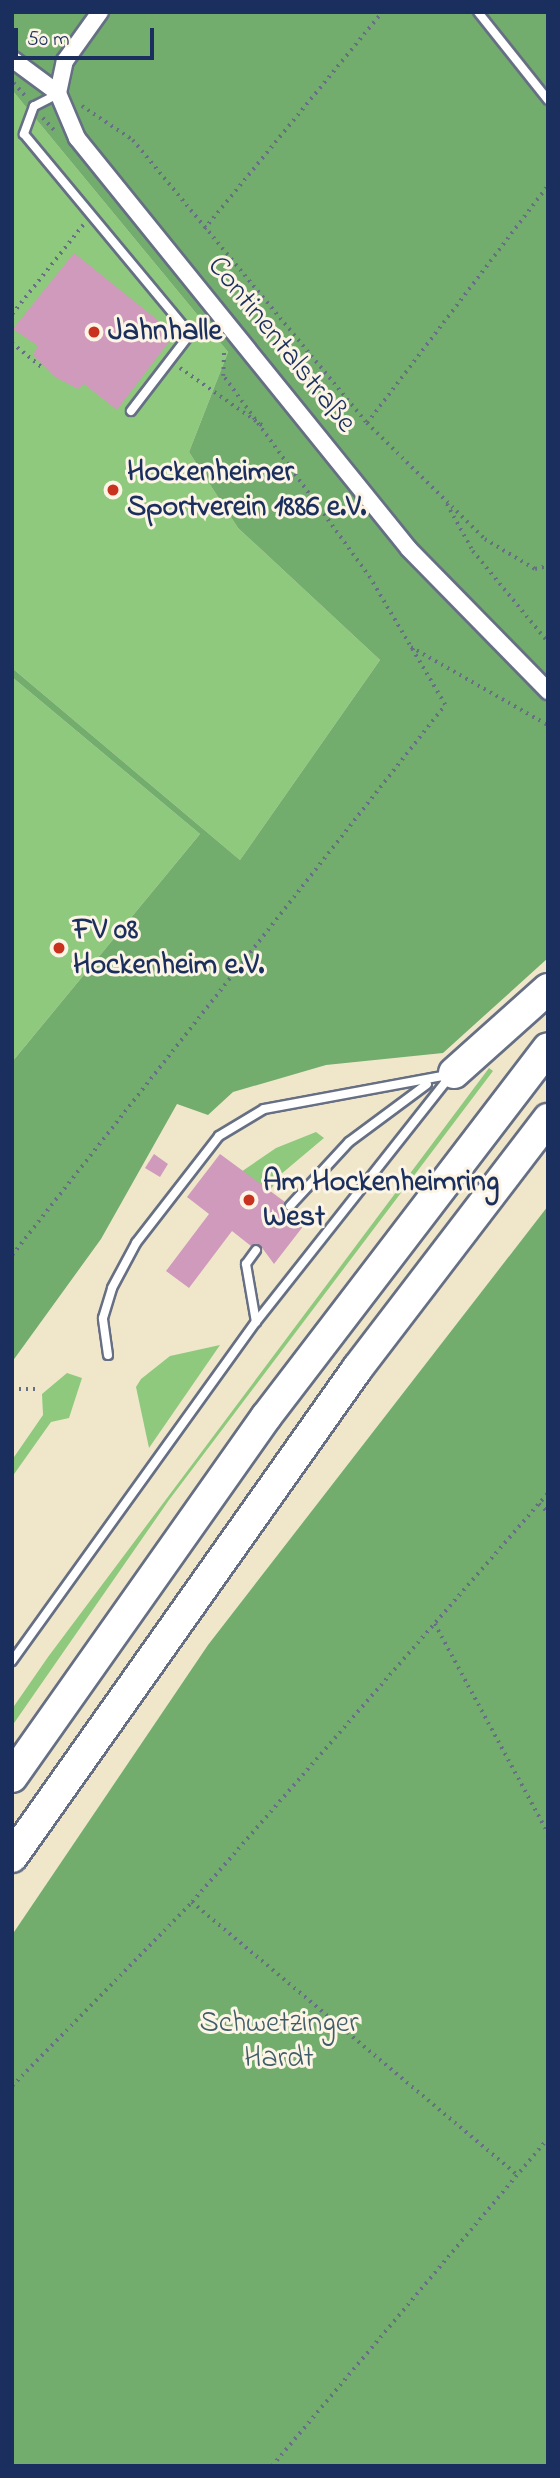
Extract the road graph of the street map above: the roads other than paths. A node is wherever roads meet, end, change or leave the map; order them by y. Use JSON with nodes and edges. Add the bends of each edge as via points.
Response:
{"nodes":[{"id":1,"x":100,"y":12,"type":"edge"},
{"id":2,"x":478,"y":12,"type":"edge"},
{"id":3,"x":12,"y":59,"type":"edge"},
{"id":4,"x":58,"y":93,"type":"junction"},
{"id":5,"x":548,"y":100,"type":"edge"},
{"id":6,"x":131,"y":411,"type":"dead end"},
{"id":7,"x":548,"y":691,"type":"edge"},
{"id":8,"x":548,"y":989,"type":"edge"},
{"id":9,"x":548,"y":1048,"type":"edge"},
{"id":10,"x":442,"y":1078,"type":"junction"},
{"id":11,"x":548,"y":1119,"type":"edge"},
{"id":12,"x":290,"y":1206,"type":"dead end"},
{"id":13,"x":257,"y":1250,"type":"dead end"},
{"id":14,"x":256,"y":1322,"type":"junction"},
{"id":15,"x":108,"y":1355,"type":"dead end"},
{"id":16,"x":12,"y":1661,"type":"edge"},
{"id":17,"x":12,"y":1777,"type":"edge"},
{"id":18,"x":12,"y":1857,"type":"edge"}],
"edges":[{"from":1,"to":4,"type":"street","via":[[65,61]]},
{"from":2,"to":5,"type":"lane"},
{"from":3,"to":4,"type":"street"},
{"from":4,"to":6,"type":"lane","via":[[34,106],[24,134],[190,334]]},
{"from":4,"to":7,"type":"street","name":"Continentalstraße","via":[[77,138],[410,549]]},
{"from":8,"to":10,"type":"highway"},
{"from":9,"to":17,"type":"highway","via":[[265,1417]]},
{"from":10,"to":12,"type":"lane","via":[[349,1142]]},
{"from":10,"to":14,"type":"lane"},
{"from":10,"to":15,"type":"lane","via":[[264,1109],[219,1136],[136,1242],[112,1288],[103,1318]]},
{"from":11,"to":18,"type":"highway","via":[[357,1369]]},
{"from":13,"to":14,"type":"lane","via":[[246,1264]]},
{"from":14,"to":16,"type":"lane"}]}
